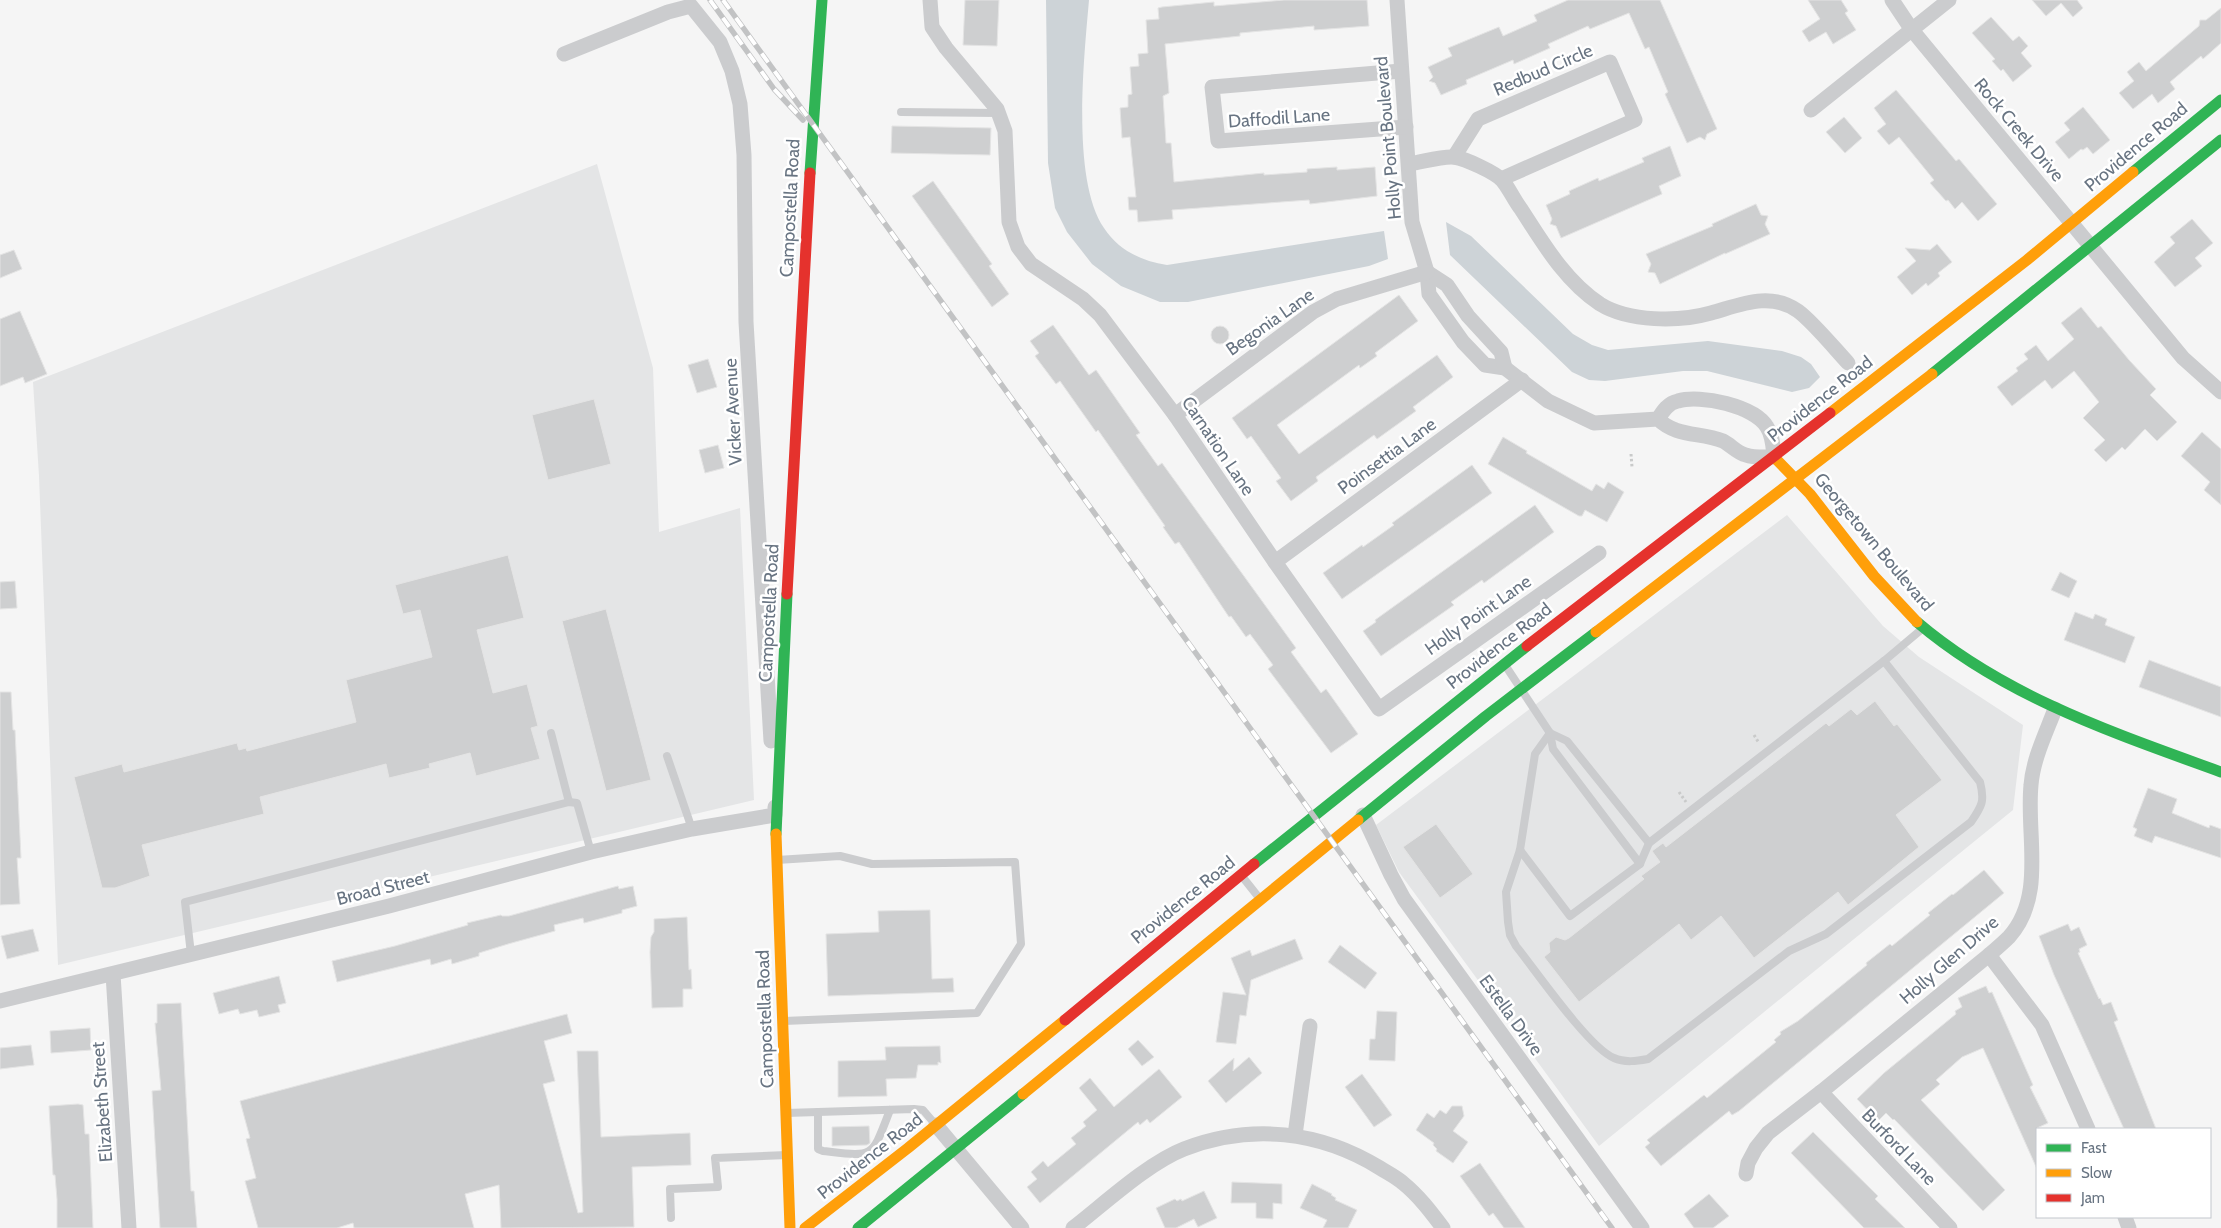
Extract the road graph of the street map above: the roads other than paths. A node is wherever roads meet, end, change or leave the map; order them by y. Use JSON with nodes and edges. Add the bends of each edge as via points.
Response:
{"nodes":[{"id":1,"x":822,"y":0,"type":"edge"},
{"id":2,"x":930,"y":0,"type":"edge"},
{"id":3,"x":1396,"y":0,"type":"edge"},
{"id":4,"x":1892,"y":0,"type":"edge"},
{"id":5,"x":1949,"y":0,"type":"edge"},
{"id":6,"x":1912,"y":30,"type":"junction"},
{"id":7,"x":564,"y":54,"type":"dead end"},
{"id":8,"x":1401,"y":71,"type":"junction"},
{"id":9,"x":2221,"y":100,"type":"edge"},
{"id":10,"x":1811,"y":110,"type":"dead end"},
{"id":11,"x":900,"y":112,"type":"dead end"},
{"id":12,"x":998,"y":113,"type":"junction"},
{"id":13,"x":1406,"y":127,"type":"junction"},
{"id":14,"x":2221,"y":140,"type":"edge"},
{"id":15,"x":1454,"y":157,"type":"junction"},
{"id":16,"x":1409,"y":164,"type":"junction"},
{"id":17,"x":1501,"y":179,"type":"junction"},
{"id":18,"x":2072,"y":223,"type":"junction"},
{"id":19,"x":2091,"y":246,"type":"junction"},
{"id":20,"x":1427,"y":272,"type":"junction"},
{"id":21,"x":1848,"y":364,"type":"dead end"},
{"id":22,"x":1505,"y":368,"type":"junction"},
{"id":23,"x":1522,"y":380,"type":"junction"},
{"id":24,"x":2221,"y":392,"type":"edge"},
{"id":25,"x":1175,"y":415,"type":"junction"},
{"id":26,"x":1658,"y":419,"type":"junction"},
{"id":27,"x":1774,"y":457,"type":"junction"},
{"id":28,"x":1797,"y":478,"type":"junction"},
{"id":29,"x":1599,"y":552,"type":"dead end"},
{"id":30,"x":1274,"y":562,"type":"junction"},
{"id":31,"x":1924,"y":627,"type":"junction"},
{"id":32,"x":1884,"y":661,"type":"junction"},
{"id":33,"x":1504,"y":664,"type":"junction"},
{"id":34,"x":1521,"y":689,"type":"junction"},
{"id":35,"x":1379,"y":709,"type":"joint"},
{"id":36,"x":2054,"y":709,"type":"junction"},
{"id":37,"x":551,"y":733,"type":"dead end"},
{"id":38,"x":1550,"y":733,"type":"junction"},
{"id":39,"x":666,"y":756,"type":"dead end"},
{"id":40,"x":2221,"y":772,"type":"edge"},
{"id":41,"x":569,"y":802,"type":"junction"},
{"id":42,"x":776,"y":815,"type":"junction"},
{"id":43,"x":1363,"y":815,"type":"junction"},
{"id":44,"x":692,"y":829,"type":"junction"},
{"id":45,"x":1648,"y":843,"type":"junction"},
{"id":46,"x":1520,"y":850,"type":"junction"},
{"id":47,"x":591,"y":852,"type":"junction"},
{"id":48,"x":777,"y":860,"type":"junction"},
{"id":49,"x":1640,"y":864,"type":"junction"},
{"id":50,"x":1241,"y":875,"type":"junction"},
{"id":51,"x":1261,"y":899,"type":"junction"},
{"id":52,"x":191,"y":954,"type":"junction"},
{"id":53,"x":1989,"y":955,"type":"junction"},
{"id":54,"x":112,"y":974,"type":"junction"},
{"id":55,"x":0,"y":1001,"type":"edge"},
{"id":56,"x":783,"y":1021,"type":"junction"},
{"id":57,"x":1310,"y":1026,"type":"dead end"},
{"id":58,"x":1820,"y":1092,"type":"junction"},
{"id":59,"x":890,"y":1110,"type":"junction"},
{"id":60,"x":818,"y":1112,"type":"junction"},
{"id":61,"x":786,"y":1113,"type":"junction"},
{"id":62,"x":936,"y":1125,"type":"junction"},
{"id":63,"x":2088,"y":1128,"type":"edge"},
{"id":64,"x":1295,"y":1135,"type":"junction"},
{"id":65,"x":957,"y":1149,"type":"junction"},
{"id":66,"x":787,"y":1156,"type":"junction"},
{"id":67,"x":1746,"y":1174,"type":"dead end"},
{"id":68,"x":671,"y":1218,"type":"dead end"},
{"id":69,"x":866,"y":1226,"type":"edge"},
{"id":70,"x":129,"y":1228,"type":"edge"},
{"id":71,"x":790,"y":1228,"type":"edge"},
{"id":72,"x":805,"y":1228,"type":"edge"},
{"id":73,"x":1022,"y":1228,"type":"edge"},
{"id":74,"x":1073,"y":1228,"type":"edge"},
{"id":75,"x":1443,"y":1228,"type":"edge"},
{"id":76,"x":1642,"y":1228,"type":"edge"},
{"id":77,"x":1950,"y":1228,"type":"edge"}],
"edges":[{"from":1,"to":42,"type":"main road","name":"Campostella Road","via":[[808,202]]},
{"from":2,"to":12,"type":"street","via":[[932,27]]},
{"from":3,"to":8,"type":"street","name":"Holly Point Boulevard"},
{"from":4,"to":6,"type":"street","name":"Rock Creek Drive"},
{"from":5,"to":6,"type":"street"},
{"from":6,"to":10,"type":"street"},
{"from":6,"to":18,"type":"street","name":"Rock Creek Drive"},
{"from":7,"to":42,"type":"street","name":"Vicker Avenue","via":[[668,12],[691,6],[720,42],[732,71],[740,104],[744,155],[746,322]]},
{"from":8,"to":13,"type":"street","name":"Holly Point Boulevard"},
{"from":8,"to":13,"type":"street","name":"Daffodil Lane","via":[[1212,87],[1218,141]]},
{"from":9,"to":18,"type":"main road","name":"Providence Road"},
{"from":11,"to":12,"type":"lane"},
{"from":12,"to":25,"type":"street","name":"Carnation Lane","via":[[1004,131],[1009,222],[1018,247],[1031,264],[1083,299],[1100,315]]},
{"from":13,"to":16,"type":"street","name":"Holly Point Boulevard"},
{"from":14,"to":19,"type":"main road"},
{"from":15,"to":16,"type":"street"},
{"from":15,"to":17,"type":"street"},
{"from":15,"to":17,"type":"street","name":"Redbud Circle","via":[[1478,119],[1610,62],[1635,120]]},
{"from":16,"to":20,"type":"street","name":"Holly Point Boulevard","via":[[1412,222]]},
{"from":17,"to":21,"type":"street","via":[[1546,247],[1575,283],[1602,304],[1631,315],[1682,319],[1739,303],[1777,302],[1798,311]]},
{"from":18,"to":19,"type":"street","name":"Rock Creek Drive"},
{"from":18,"to":27,"type":"main road","name":"Providence Road"},
{"from":19,"to":24,"type":"street","name":"Rock Creek Drive","via":[[2183,358]]},
{"from":19,"to":28,"type":"main road"},
{"from":20,"to":22,"type":"street","via":[[1447,285],[1468,316],[1501,352]]},
{"from":20,"to":22,"type":"street","name":"Holly Point Boulevard","via":[[1429,294],[1463,342],[1485,365]]},
{"from":20,"to":25,"type":"street","name":"Begonia Lane","via":[[1337,299],[1313,312]]},
{"from":22,"to":23,"type":"street","name":"Holly Point Boulevard"},
{"from":23,"to":26,"type":"street","name":"Holly Point Boulevard","via":[[1548,402],[1594,423]]},
{"from":23,"to":30,"type":"street","name":"Poinsettia Lane"},
{"from":25,"to":30,"type":"street","name":"Carnation Lane"},
{"from":26,"to":27,"type":"street","via":[[1666,427],[1681,433],[1698,433],[1726,442],[1746,456]]},
{"from":26,"to":27,"type":"street","via":[[1667,407],[1677,401],[1695,399],[1740,408],[1768,427]]},
{"from":27,"to":28,"type":"main road","name":"Georgetown Boulevard"},
{"from":27,"to":33,"type":"main road","name":"Providence Road"},
{"from":28,"to":31,"type":"main road","name":"Georgetown Boulevard","via":[[1875,575],[1910,616]]},
{"from":28,"to":34,"type":"main road"},
{"from":29,"to":35,"type":"street","name":"Holly Point Lane"},
{"from":30,"to":35,"type":"street","name":"Carnation Lane"},
{"from":31,"to":32,"type":"lane"},
{"from":31,"to":36,"type":"main road","name":"Georgetown Boulevard","via":[[1995,680]]},
{"from":32,"to":45,"type":"lane"},
{"from":32,"to":46,"type":"lane","via":[[1980,782],[1984,796],[1981,808],[1971,822],[1826,934],[1789,951],[1648,1059],[1634,1062],[1614,1058],[1596,1046],[1516,946],[1510,935],[1506,892]]},
{"from":33,"to":34,"type":"lane"},
{"from":33,"to":50,"type":"main road","name":"Providence Road"},
{"from":34,"to":38,"type":"lane"},
{"from":34,"to":43,"type":"main road"},
{"from":36,"to":40,"type":"main road","name":"Georgetown Boulevard"},
{"from":36,"to":53,"type":"street","name":"Holly Glen Drive","via":[[2031,783],[2028,812],[2032,885],[2024,912],[2010,936]]},
{"from":37,"to":41,"type":"lane"},
{"from":38,"to":45,"type":"lane","via":[[1568,740]]},
{"from":38,"to":46,"type":"lane","via":[[1535,754]]},
{"from":38,"to":49,"type":"lane","via":[[1553,749]]},
{"from":39,"to":44,"type":"lane"},
{"from":41,"to":47,"type":"lane","via":[[577,803]]},
{"from":41,"to":52,"type":"lane","via":[[185,902]]},
{"from":42,"to":44,"type":"street","name":"Broad Street"},
{"from":42,"to":48,"type":"main road","name":"Campostella Road"},
{"from":43,"to":51,"type":"main road"},
{"from":43,"to":76,"type":"street","name":"Estella Drive","via":[[1404,899]]},
{"from":44,"to":47,"type":"street","name":"Broad Street"},
{"from":45,"to":49,"type":"lane"},
{"from":46,"to":49,"type":"lane","via":[[1570,916]]},
{"from":47,"to":52,"type":"street","name":"Broad Street"},
{"from":48,"to":56,"type":"main road","name":"Campostella Road"},
{"from":48,"to":56,"type":"lane","via":[[840,856],[872,864],[1015,862],[1021,944],[977,1013]]},
{"from":50,"to":51,"type":"lane"},
{"from":50,"to":62,"type":"main road","name":"Providence Road"},
{"from":51,"to":65,"type":"main road"},
{"from":52,"to":54,"type":"street","name":"Broad Street"},
{"from":53,"to":58,"type":"street","name":"Holly Glen Drive"},
{"from":53,"to":63,"type":"street","via":[[2042,1025]]},
{"from":54,"to":55,"type":"street","name":"Broad Street"},
{"from":54,"to":70,"type":"street","name":"Elizabeth Street"},
{"from":56,"to":61,"type":"main road","name":"Campostella Road"},
{"from":57,"to":64,"type":"street"},
{"from":58,"to":67,"type":"street","name":"Holly Glen Drive","via":[[1768,1133],[1748,1163]]},
{"from":58,"to":77,"type":"street","name":"Burford Lane"},
{"from":59,"to":60,"type":"lane"},
{"from":59,"to":60,"type":"lane","via":[[873,1149],[857,1155],[818,1149]]},
{"from":59,"to":62,"type":"lane","via":[[923,1110]]},
{"from":60,"to":61,"type":"lane"},
{"from":61,"to":66,"type":"main road","name":"Campostella Road"},
{"from":62,"to":65,"type":"street"},
{"from":62,"to":72,"type":"main road","name":"Providence Road"},
{"from":64,"to":74,"type":"street","via":[[1249,1134],[1184,1149],[1157,1164]]},
{"from":64,"to":75,"type":"street","via":[[1333,1144],[1366,1159],[1402,1182],[1428,1207]]},
{"from":65,"to":69,"type":"main road"},
{"from":65,"to":73,"type":"street"},
{"from":66,"to":68,"type":"lane","via":[[715,1158],[718,1187],[670,1189]]},
{"from":66,"to":71,"type":"main road","name":"Campostella Road"}]}
